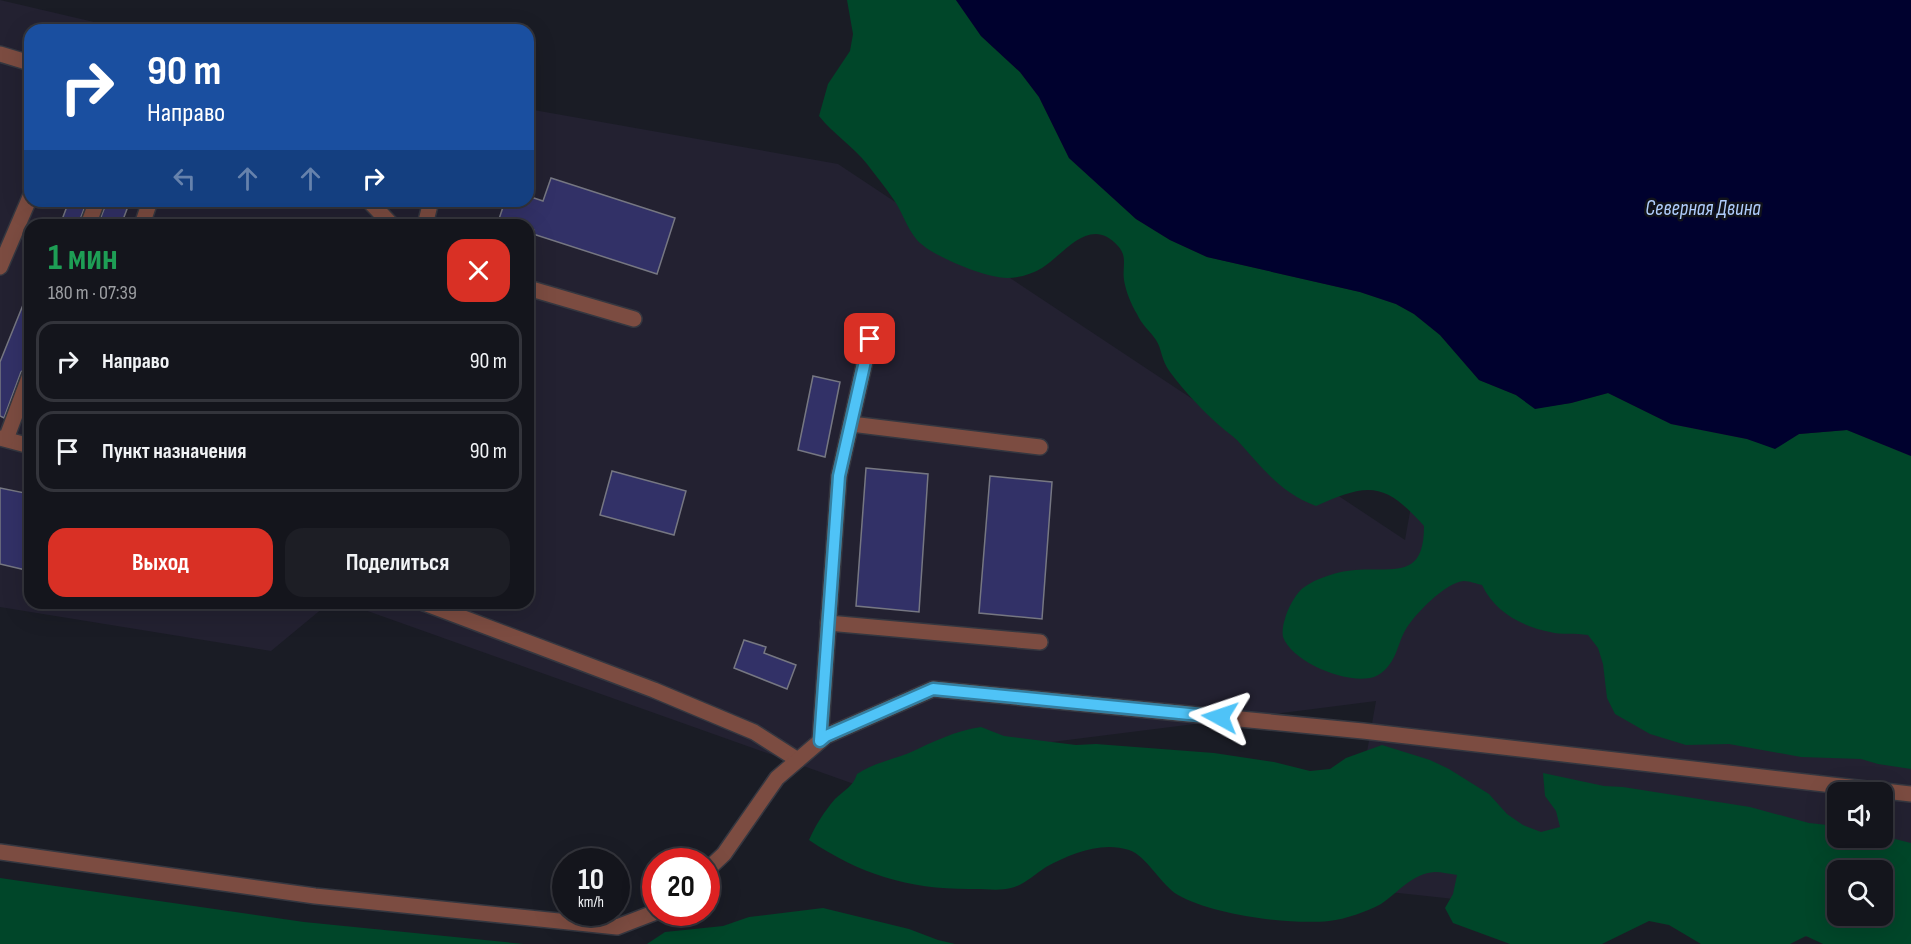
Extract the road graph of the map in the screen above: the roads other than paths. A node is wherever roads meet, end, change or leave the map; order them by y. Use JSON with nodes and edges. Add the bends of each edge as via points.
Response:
{"nodes":[{"id":1,"x":0,"y":54,"type":"edge"},
{"id":2,"x":24,"y":61,"type":"edge"},
{"id":3,"x":26,"y":207,"type":"edge"},
{"id":4,"x":375,"y":207,"type":"edge"},
{"id":5,"x":386,"y":219,"type":"edge"},
{"id":6,"x":0,"y":267,"type":"edge"},
{"id":7,"x":534,"y":290,"type":"edge"},
{"id":8,"x":634,"y":319,"type":"dead end"},
{"id":9,"x":870,"y":339,"type":"dead end"},
{"id":10,"x":24,"y":389,"type":"edge"},
{"id":11,"x":851,"y":424,"type":"junction"},
{"id":12,"x":3,"y":438,"type":"edge"},
{"id":13,"x":24,"y":444,"type":"edge"},
{"id":14,"x":1040,"y":447,"type":"dead end"},
{"id":15,"x":440,"y":609,"type":"edge"},
{"id":16,"x":828,"y":623,"type":"junction"},
{"id":17,"x":1040,"y":642,"type":"dead end"},
{"id":18,"x":820,"y":741,"type":"junction"},
{"id":19,"x":798,"y":760,"type":"junction"},
{"id":20,"x":1911,"y":794,"type":"edge"},
{"id":21,"x":0,"y":852,"type":"edge"},
{"id":22,"x":720,"y":858,"type":"edge"},
{"id":23,"x":642,"y":917,"type":"edge"}],
"edges":[{"from":1,"to":2,"type":"lane"},
{"from":3,"to":6,"type":"lane"},
{"from":4,"to":5,"type":"lane"},
{"from":7,"to":8,"type":"lane"},
{"from":9,"to":11,"type":"lane"},
{"from":10,"to":12,"type":"lane"},
{"from":11,"to":14,"type":"lane"},
{"from":11,"to":16,"type":"lane","via":[[839,476]]},
{"from":12,"to":13,"type":"lane"},
{"from":15,"to":19,"type":"lane","via":[[654,690],[744,728]]},
{"from":16,"to":17,"type":"lane"},
{"from":16,"to":18,"type":"lane"},
{"from":18,"to":19,"type":"lane"},
{"from":18,"to":20,"type":"lane","via":[[933,689],[1363,731]]},
{"from":19,"to":22,"type":"lane","via":[[777,777]]},
{"from":21,"to":23,"type":"lane","via":[[315,896],[617,927]]}]}
